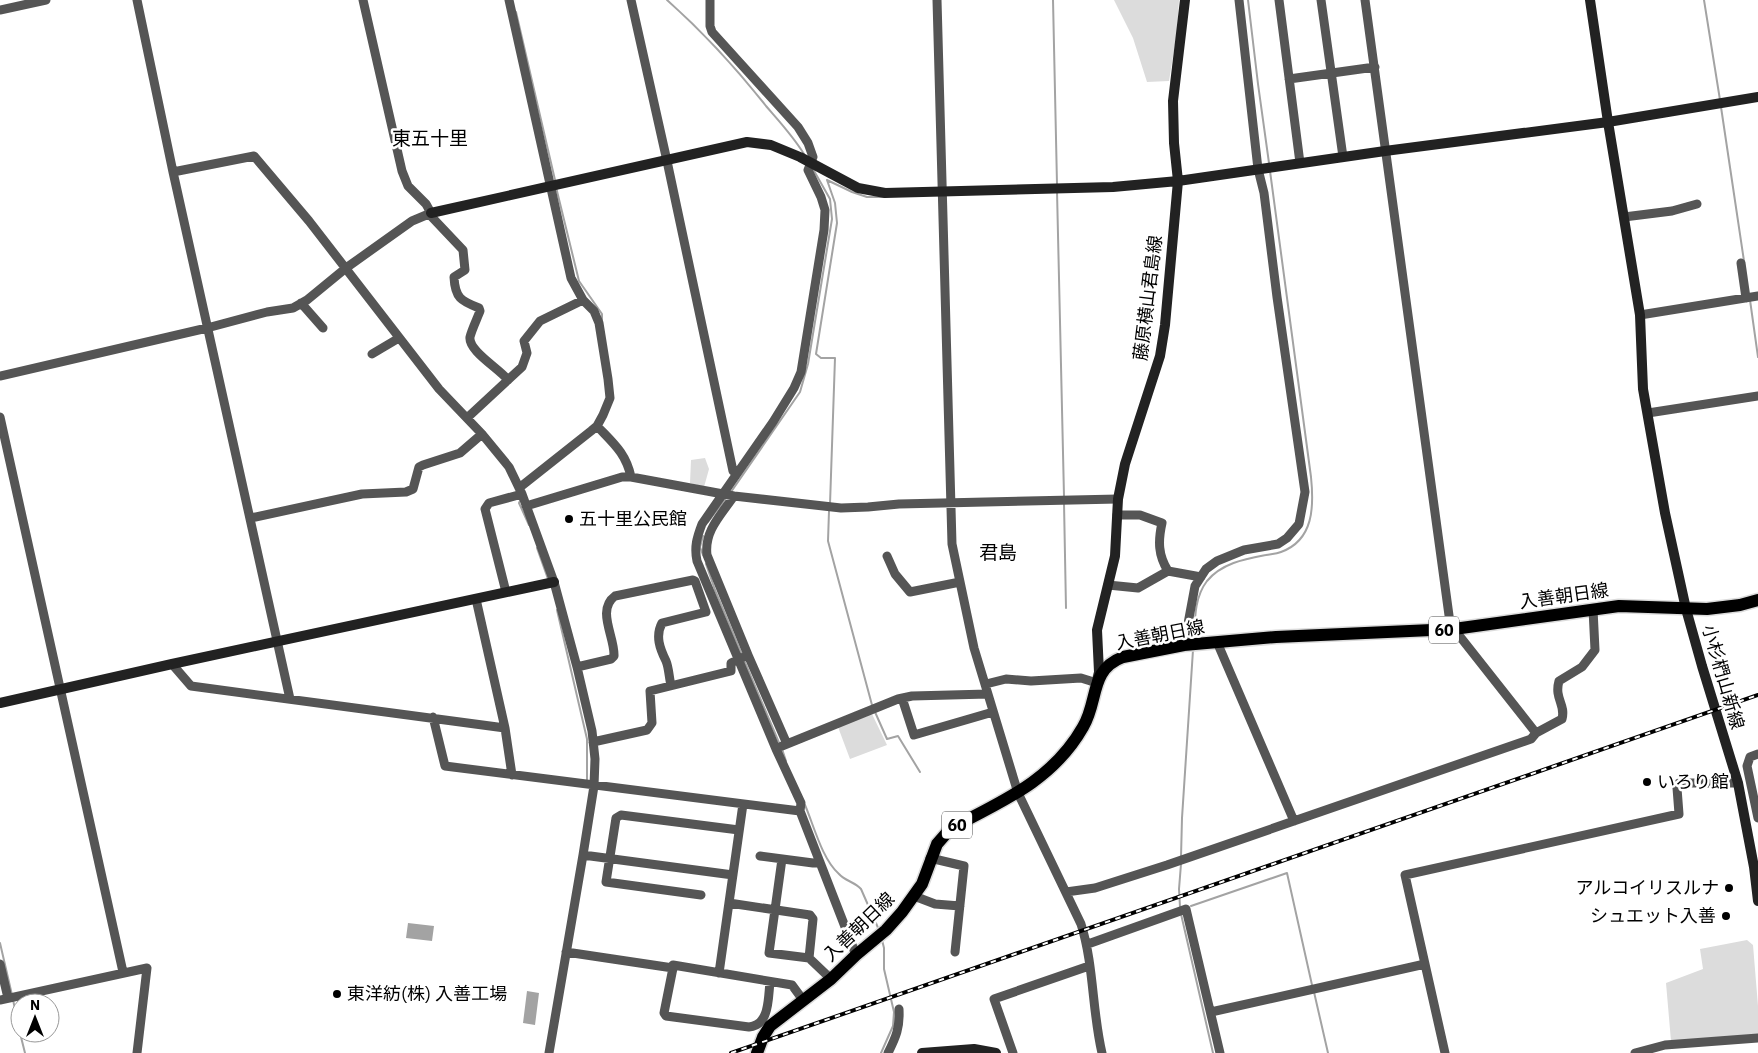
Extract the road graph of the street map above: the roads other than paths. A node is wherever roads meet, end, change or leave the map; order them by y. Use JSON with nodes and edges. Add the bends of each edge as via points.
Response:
{"nodes":[{"id":1,"x":46,"y":0,"type":"edge"},
{"id":2,"x":137,"y":0,"type":"edge"},
{"id":3,"x":363,"y":0,"type":"edge"},
{"id":4,"x":509,"y":0,"type":"edge"},
{"id":5,"x":631,"y":0,"type":"edge"},
{"id":6,"x":710,"y":0,"type":"edge"},
{"id":7,"x":937,"y":0,"type":"edge"},
{"id":8,"x":1185,"y":0,"type":"edge"},
{"id":9,"x":1239,"y":0,"type":"edge"},
{"id":10,"x":1279,"y":0,"type":"edge"},
{"id":11,"x":1320,"y":0,"type":"edge"},
{"id":12,"x":1366,"y":0,"type":"edge"},
{"id":13,"x":1590,"y":0,"type":"edge"},
{"id":14,"x":0,"y":10,"type":"edge"},
{"id":15,"x":1376,"y":67,"type":"junction"},
{"id":16,"x":1331,"y":73,"type":"junction"},
{"id":17,"x":1289,"y":79,"type":"junction"},
{"id":18,"x":1758,"y":97,"type":"edge"},
{"id":19,"x":1608,"y":122,"type":"junction"},
{"id":20,"x":1385,"y":151,"type":"junction"},
{"id":21,"x":1343,"y":157,"type":"junction"},
{"id":22,"x":667,"y":161,"type":"junction"},
{"id":23,"x":1300,"y":163,"type":"junction"},
{"id":24,"x":811,"y":164,"type":"junction"},
{"id":25,"x":1258,"y":169,"type":"junction"},
{"id":26,"x":173,"y":172,"type":"junction"},
{"id":27,"x":1178,"y":181,"type":"junction"},
{"id":28,"x":550,"y":187,"type":"junction"},
{"id":29,"x":942,"y":192,"type":"junction"},
{"id":30,"x":1698,"y":204,"type":"dead end"},
{"id":31,"x":430,"y":213,"type":"junction"},
{"id":32,"x":1624,"y":217,"type":"junction"},
{"id":33,"x":1741,"y":263,"type":"dead end"},
{"id":34,"x":346,"y":268,"type":"junction"},
{"id":35,"x":1758,"y":296,"type":"edge"},
{"id":36,"x":1746,"y":298,"type":"junction"},
{"id":37,"x":584,"y":300,"type":"junction"},
{"id":38,"x":301,"y":303,"type":"junction"},
{"id":39,"x":1640,"y":315,"type":"junction"},
{"id":40,"x":207,"y":328,"type":"junction"},
{"id":41,"x":323,"y":328,"type":"dead end"},
{"id":42,"x":399,"y":338,"type":"junction"},
{"id":43,"x":372,"y":354,"type":"dead end"},
{"id":44,"x":0,"y":376,"type":"edge"},
{"id":45,"x":508,"y":380,"type":"junction"},
{"id":46,"x":1758,"y":396,"type":"edge"},
{"id":47,"x":1648,"y":413,"type":"junction"},
{"id":48,"x":0,"y":417,"type":"edge"},
{"id":49,"x":468,"y":418,"type":"junction"},
{"id":50,"x":597,"y":426,"type":"junction"},
{"id":51,"x":482,"y":434,"type":"junction"},
{"id":52,"x":736,"y":473,"type":"junction"},
{"id":53,"x":631,"y":477,"type":"junction"},
{"id":54,"x":520,"y":491,"type":"junction"},
{"id":55,"x":722,"y":493,"type":"junction"},
{"id":56,"x":734,"y":496,"type":"junction"},
{"id":57,"x":1118,"y":499,"type":"junction"},
{"id":58,"x":949,"y":503,"type":"junction"},
{"id":59,"x":526,"y":506,"type":"junction"},
{"id":60,"x":1117,"y":515,"type":"junction"},
{"id":61,"x":251,"y":518,"type":"junction"},
{"id":62,"x":887,"y":556,"type":"dead end"},
{"id":63,"x":1168,"y":571,"type":"junction"},
{"id":64,"x":1201,"y":577,"type":"junction"},
{"id":65,"x":554,"y":582,"type":"junction"},
{"id":66,"x":960,"y":582,"type":"junction"},
{"id":67,"x":1108,"y":585,"type":"junction"},
{"id":68,"x":506,"y":592,"type":"junction"},
{"id":69,"x":476,"y":599,"type":"junction"},
{"id":70,"x":1758,"y":600,"type":"edge"},
{"id":71,"x":1593,"y":609,"type":"junction"},
{"id":72,"x":1686,"y":609,"type":"junction"},
{"id":73,"x":1452,"y":629,"type":"junction"},
{"id":74,"x":277,"y":642,"type":"junction"},
{"id":75,"x":1217,"y":642,"type":"junction"},
{"id":76,"x":1184,"y":645,"type":"junction"},
{"id":77,"x":748,"y":655,"type":"junction"},
{"id":78,"x":738,"y":659,"type":"junction"},
{"id":79,"x":172,"y":664,"type":"junction"},
{"id":80,"x":577,"y":667,"type":"junction"},
{"id":81,"x":1097,"y":683,"type":"junction"},
{"id":82,"x":986,"y":684,"type":"junction"},
{"id":83,"x":671,"y":685,"type":"junction"},
{"id":84,"x":60,"y":691,"type":"junction"},
{"id":85,"x":988,"y":694,"type":"junction"},
{"id":86,"x":902,"y":698,"type":"junction"},
{"id":87,"x":290,"y":699,"type":"junction"},
{"id":88,"x":0,"y":704,"type":"edge"},
{"id":89,"x":993,"y":712,"type":"junction"},
{"id":90,"x":433,"y":718,"type":"junction"},
{"id":91,"x":505,"y":728,"type":"junction"},
{"id":92,"x":1536,"y":733,"type":"junction"},
{"id":93,"x":593,"y":742,"type":"junction"},
{"id":94,"x":787,"y":744,"type":"junction"},
{"id":95,"x":776,"y":749,"type":"junction"},
{"id":96,"x":1758,"y":754,"type":"edge"},
{"id":97,"x":512,"y":775,"type":"junction"},
{"id":98,"x":1738,"y":783,"type":"junction"},
{"id":99,"x":594,"y":786,"type":"junction"},
{"id":100,"x":1018,"y":794,"type":"junction"},
{"id":101,"x":743,"y":804,"type":"junction"},
{"id":102,"x":800,"y":811,"type":"junction"},
{"id":103,"x":1758,"y":818,"type":"edge"},
{"id":104,"x":1294,"y":821,"type":"junction"},
{"id":105,"x":739,"y":830,"type":"junction"},
{"id":106,"x":583,"y":855,"type":"junction"},
{"id":107,"x":760,"y":856,"type":"dead end"},
{"id":108,"x":930,"y":858,"type":"junction"},
{"id":109,"x":610,"y":859,"type":"junction"},
{"id":110,"x":782,"y":859,"type":"junction"},
{"id":111,"x":820,"y":862,"type":"junction"},
{"id":112,"x":1756,"y":866,"type":"edge"},
{"id":113,"x":732,"y":875,"type":"junction"},
{"id":114,"x":1066,"y":892,"type":"junction"},
{"id":115,"x":701,"y":895,"type":"dead end"},
{"id":116,"x":914,"y":896,"type":"junction"},
{"id":117,"x":1758,"y":901,"type":"edge"},
{"id":118,"x":729,"y":903,"type":"junction"},
{"id":119,"x":960,"y":906,"type":"junction"},
{"id":120,"x":775,"y":910,"type":"junction"},
{"id":121,"x":1088,"y":944,"type":"junction"},
{"id":122,"x":566,"y":952,"type":"junction"},
{"id":123,"x":955,"y":952,"type":"dead end"},
{"id":124,"x":856,"y":955,"type":"junction"},
{"id":125,"x":808,"y":958,"type":"junction"},
{"id":126,"x":0,"y":964,"type":"edge"},
{"id":127,"x":1425,"y":964,"type":"junction"},
{"id":128,"x":1089,"y":966,"type":"junction"},
{"id":129,"x":673,"y":968,"type":"junction"},
{"id":130,"x":122,"y":972,"type":"junction"},
{"id":131,"x":719,"y":973,"type":"junction"},
{"id":132,"x":831,"y":979,"type":"junction"},
{"id":133,"x":770,"y":982,"type":"junction"},
{"id":134,"x":4,"y":999,"type":"edge"},
{"id":135,"x":803,"y":1000,"type":"junction"},
{"id":136,"x":899,"y":1009,"type":"dead end"},
{"id":137,"x":1211,"y":1012,"type":"junction"},
{"id":138,"x":1758,"y":1038,"type":"edge"},
{"id":139,"x":137,"y":1053,"type":"edge"},
{"id":140,"x":549,"y":1053,"type":"edge"},
{"id":141,"x":757,"y":1053,"type":"edge"},
{"id":142,"x":888,"y":1053,"type":"edge"},
{"id":143,"x":922,"y":1053,"type":"edge"},
{"id":144,"x":996,"y":1053,"type":"edge"},
{"id":145,"x":1013,"y":1053,"type":"edge"},
{"id":146,"x":1102,"y":1053,"type":"edge"},
{"id":147,"x":1220,"y":1053,"type":"edge"},
{"id":148,"x":1445,"y":1053,"type":"edge"},
{"id":149,"x":1635,"y":1053,"type":"edge"}],
"edges":[{"from":1,"to":14,"type":"street"},
{"from":2,"to":26,"type":"street"},
{"from":3,"to":31,"type":"street","via":[[402,171],[408,186],[426,204]]},
{"from":4,"to":28,"type":"street"},
{"from":5,"to":22,"type":"street"},
{"from":6,"to":24,"type":"street","via":[[712,32],[798,127],[811,150]]},
{"from":7,"to":29,"type":"street"},
{"from":8,"to":27,"type":"street","name":"藤原横山君島線","via":[[1173,101]]},
{"from":9,"to":25,"type":"street"},
{"from":10,"to":17,"type":"street"},
{"from":11,"to":16,"type":"street"},
{"from":12,"to":15,"type":"street"},
{"from":13,"to":19,"type":"street","name":"小杉椚山新線"},
{"from":15,"to":16,"type":"street"},
{"from":15,"to":20,"type":"street"},
{"from":16,"to":17,"type":"street"},
{"from":16,"to":21,"type":"street"},
{"from":17,"to":23,"type":"street"},
{"from":18,"to":19,"type":"street"},
{"from":19,"to":20,"type":"street"},
{"from":19,"to":32,"type":"street","name":"小杉椚山新線"},
{"from":20,"to":21,"type":"street"},
{"from":20,"to":73,"type":"street"},
{"from":21,"to":23,"type":"street"},
{"from":22,"to":24,"type":"street","via":[[747,142],[771,145]]},
{"from":22,"to":28,"type":"street"},
{"from":22,"to":52,"type":"street"},
{"from":23,"to":25,"type":"street"},
{"from":24,"to":29,"type":"street","via":[[858,188],[885,194]]},
{"from":24,"to":52,"type":"street","via":[[808,170],[821,197],[825,217],[801,372],[778,413]]},
{"from":25,"to":27,"type":"street"},
{"from":25,"to":64,"type":"street","via":[[1305,492],[1299,524],[1287,538],[1278,544],[1244,550],[1217,561]]},
{"from":26,"to":34,"type":"street","via":[[254,156]]},
{"from":26,"to":40,"type":"street"},
{"from":27,"to":29,"type":"street","via":[[1113,187]]},
{"from":27,"to":57,"type":"street","name":"藤原横山君島線","via":[[1160,356],[1125,464]]},
{"from":28,"to":31,"type":"street"},
{"from":28,"to":37,"type":"street","via":[[572,278]]},
{"from":29,"to":58,"type":"street"},
{"from":30,"to":32,"type":"street"},
{"from":31,"to":34,"type":"street","via":[[412,221]]},
{"from":31,"to":45,"type":"street","via":[[463,250],[465,270],[454,277],[454,285],[458,297],[480,311],[470,342],[474,350]]},
{"from":32,"to":39,"type":"street","name":"小杉椚山新線"},
{"from":33,"to":36,"type":"street"},
{"from":34,"to":38,"type":"street"},
{"from":34,"to":42,"type":"street"},
{"from":35,"to":36,"type":"street"},
{"from":36,"to":39,"type":"street"},
{"from":37,"to":45,"type":"street","via":[[540,321],[524,341],[527,353],[522,367]]},
{"from":37,"to":50,"type":"street","via":[[599,323],[610,398]]},
{"from":38,"to":40,"type":"street","via":[[293,308]]},
{"from":38,"to":41,"type":"street"},
{"from":39,"to":47,"type":"street","name":"小杉椚山新線","via":[[1643,388]]},
{"from":40,"to":44,"type":"street"},
{"from":40,"to":61,"type":"street"},
{"from":42,"to":43,"type":"street"},
{"from":42,"to":49,"type":"street","via":[[439,389]]},
{"from":45,"to":49,"type":"street"},
{"from":46,"to":47,"type":"street"},
{"from":47,"to":72,"type":"street","name":"小杉椚山新線"},
{"from":48,"to":84,"type":"street"},
{"from":49,"to":51,"type":"street"},
{"from":50,"to":53,"type":"street","via":[[627,460]]},
{"from":50,"to":54,"type":"street"},
{"from":51,"to":54,"type":"street","via":[[509,467]]},
{"from":51,"to":61,"type":"street","via":[[460,453],[422,465],[413,489],[406,492],[362,494]]},
{"from":52,"to":55,"type":"street"},
{"from":53,"to":55,"type":"street"},
{"from":53,"to":59,"type":"street"},
{"from":54,"to":59,"type":"street"},
{"from":54,"to":68,"type":"street","via":[[488,503],[485,510]]},
{"from":55,"to":56,"type":"street"},
{"from":55,"to":78,"type":"street","via":[[702,524],[695,551]]},
{"from":56,"to":58,"type":"street","via":[[840,508]]},
{"from":56,"to":77,"type":"street","via":[[710,529],[705,545],[706,555]]},
{"from":57,"to":58,"type":"street"},
{"from":57,"to":60,"type":"street","name":"藤原横山君島線"},
{"from":58,"to":66,"type":"street","via":[[952,544]]},
{"from":59,"to":65,"type":"street"},
{"from":60,"to":63,"type":"street","via":[[1140,515],[1162,523],[1158,540],[1162,561]]},
{"from":60,"to":67,"type":"street","name":"藤原横山君島線","via":[[1115,556]]},
{"from":61,"to":74,"type":"street"},
{"from":62,"to":66,"type":"street","via":[[910,592]]},
{"from":63,"to":64,"type":"street"},
{"from":63,"to":67,"type":"street","via":[[1138,588]]},
{"from":64,"to":76,"type":"street","via":[[1195,586]]},
{"from":65,"to":68,"type":"street"},
{"from":65,"to":80,"type":"street"},
{"from":66,"to":82,"type":"street","via":[[974,648]]},
{"from":67,"to":81,"type":"street","name":"藤原横山君島線","via":[[1097,630]]},
{"from":68,"to":69,"type":"street"},
{"from":69,"to":74,"type":"street"},
{"from":69,"to":91,"type":"street"},
{"from":70,"to":72,"type":"main road","name":"入善朝日線","number":"60","via":[[1740,605]]},
{"from":71,"to":72,"type":"main road","name":"入善朝日線","number":"60","via":[[1620,606]]},
{"from":71,"to":73,"type":"main road","name":"入善朝日線","number":"60"},
{"from":71,"to":92,"type":"street","via":[[1595,650],[1582,667],[1559,681],[1557,690],[1564,713],[1562,719]]},
{"from":72,"to":98,"type":"street","name":"小杉椚山新線"},
{"from":73,"to":75,"type":"main road","name":"入善朝日線","number":"60"},
{"from":73,"to":92,"type":"street"},
{"from":74,"to":79,"type":"street"},
{"from":74,"to":87,"type":"street"},
{"from":75,"to":76,"type":"main road","name":"入善朝日線","number":"60"},
{"from":75,"to":104,"type":"street"},
{"from":76,"to":81,"type":"main road","name":"入善朝日線","number":"60","via":[[1113,661],[1100,674]]},
{"from":77,"to":78,"type":"street"},
{"from":77,"to":94,"type":"street"},
{"from":78,"to":83,"type":"street","via":[[730,664],[730,671]]},
{"from":78,"to":95,"type":"street"},
{"from":79,"to":84,"type":"street"},
{"from":79,"to":87,"type":"street","via":[[191,686]]},
{"from":80,"to":83,"type":"street","via":[[614,656],[606,612],[615,596],[693,580],[706,612],[660,626],[658,642]]},
{"from":80,"to":93,"type":"street"},
{"from":81,"to":82,"type":"street","via":[[1082,678],[1006,679]]},
{"from":81,"to":100,"type":"main road","name":"入善朝日線","number":"60","via":[[1086,720],[1067,751]]},
{"from":82,"to":85,"type":"street"},
{"from":83,"to":93,"type":"street","via":[[650,691],[652,723],[647,730]]},
{"from":84,"to":88,"type":"street"},
{"from":84,"to":130,"type":"street"},
{"from":85,"to":86,"type":"street"},
{"from":85,"to":89,"type":"street"},
{"from":86,"to":89,"type":"street","via":[[914,736]]},
{"from":86,"to":94,"type":"street"},
{"from":87,"to":90,"type":"street"},
{"from":89,"to":100,"type":"street"},
{"from":90,"to":91,"type":"street"},
{"from":90,"to":97,"type":"street","via":[[445,766]]},
{"from":91,"to":97,"type":"street"},
{"from":92,"to":104,"type":"street","via":[[1531,739]]},
{"from":93,"to":99,"type":"street"},
{"from":94,"to":95,"type":"street"},
{"from":95,"to":102,"type":"street","via":[[801,803]]},
{"from":96,"to":103,"type":"street","via":[[1750,756],[1747,766]]},
{"from":97,"to":99,"type":"street"},
{"from":98,"to":112,"type":"street","name":"小杉椚山新線"},
{"from":98,"to":127,"type":"street","via":[[1680,783],[1679,814],[1405,875]]},
{"from":99,"to":101,"type":"street"},
{"from":99,"to":106,"type":"street"},
{"from":100,"to":108,"type":"main road","name":"入善朝日線","number":"60","via":[[951,828]]},
{"from":100,"to":114,"type":"street"},
{"from":101,"to":102,"type":"street"},
{"from":101,"to":105,"type":"street"},
{"from":102,"to":111,"type":"street"},
{"from":104,"to":114,"type":"street","via":[[1096,888]]},
{"from":105,"to":109,"type":"street","via":[[621,815],[616,818]]},
{"from":105,"to":113,"type":"street"},
{"from":106,"to":109,"type":"street"},
{"from":106,"to":122,"type":"street"},
{"from":107,"to":110,"type":"street"},
{"from":108,"to":116,"type":"main road","name":"入善朝日線","number":"60","via":[[922,884]]},
{"from":108,"to":119,"type":"street","via":[[964,866]]},
{"from":109,"to":113,"type":"street"},
{"from":109,"to":115,"type":"street","via":[[606,882]]},
{"from":110,"to":111,"type":"street"},
{"from":110,"to":120,"type":"street"},
{"from":111,"to":124,"type":"street"},
{"from":112,"to":117,"type":"street","name":"小杉椚山新線"},
{"from":113,"to":118,"type":"street"},
{"from":114,"to":121,"type":"street"},
{"from":116,"to":119,"type":"street","via":[[936,904]]},
{"from":116,"to":124,"type":"main road","name":"入善朝日線","number":"60","via":[[886,930]]},
{"from":118,"to":120,"type":"street"},
{"from":118,"to":131,"type":"street"},
{"from":119,"to":123,"type":"street"},
{"from":120,"to":125,"type":"street","via":[[810,915],[813,919]]},
{"from":120,"to":125,"type":"street","via":[[769,953]]},
{"from":121,"to":128,"type":"street"},
{"from":121,"to":137,"type":"street","via":[[1186,909]]},
{"from":122,"to":129,"type":"street"},
{"from":122,"to":140,"type":"street"},
{"from":124,"to":132,"type":"main road","name":"入善朝日線","number":"60"},
{"from":125,"to":132,"type":"street"},
{"from":126,"to":134,"type":"street"},
{"from":127,"to":137,"type":"street"},
{"from":127,"to":148,"type":"street"},
{"from":128,"to":145,"type":"street","via":[[994,999]]},
{"from":128,"to":146,"type":"street"},
{"from":129,"to":131,"type":"street","via":[[673,965]]},
{"from":129,"to":133,"type":"street","via":[[666,1016],[755,1026],[765,1017]]},
{"from":130,"to":134,"type":"street"},
{"from":130,"to":139,"type":"street","via":[[147,968]]},
{"from":131,"to":133,"type":"street"},
{"from":132,"to":135,"type":"main road","name":"入善朝日線","number":"60"},
{"from":133,"to":135,"type":"street","via":[[792,985]]},
{"from":135,"to":141,"type":"main road","name":"入善朝日線","number":"60","via":[[770,1026]]},
{"from":136,"to":142,"type":"street","via":[[898,1032]]},
{"from":137,"to":147,"type":"street"},
{"from":138,"to":149,"type":"street","via":[[1665,1045]]},
{"from":143,"to":144,"type":"street","via":[[974,1048]]}]}
